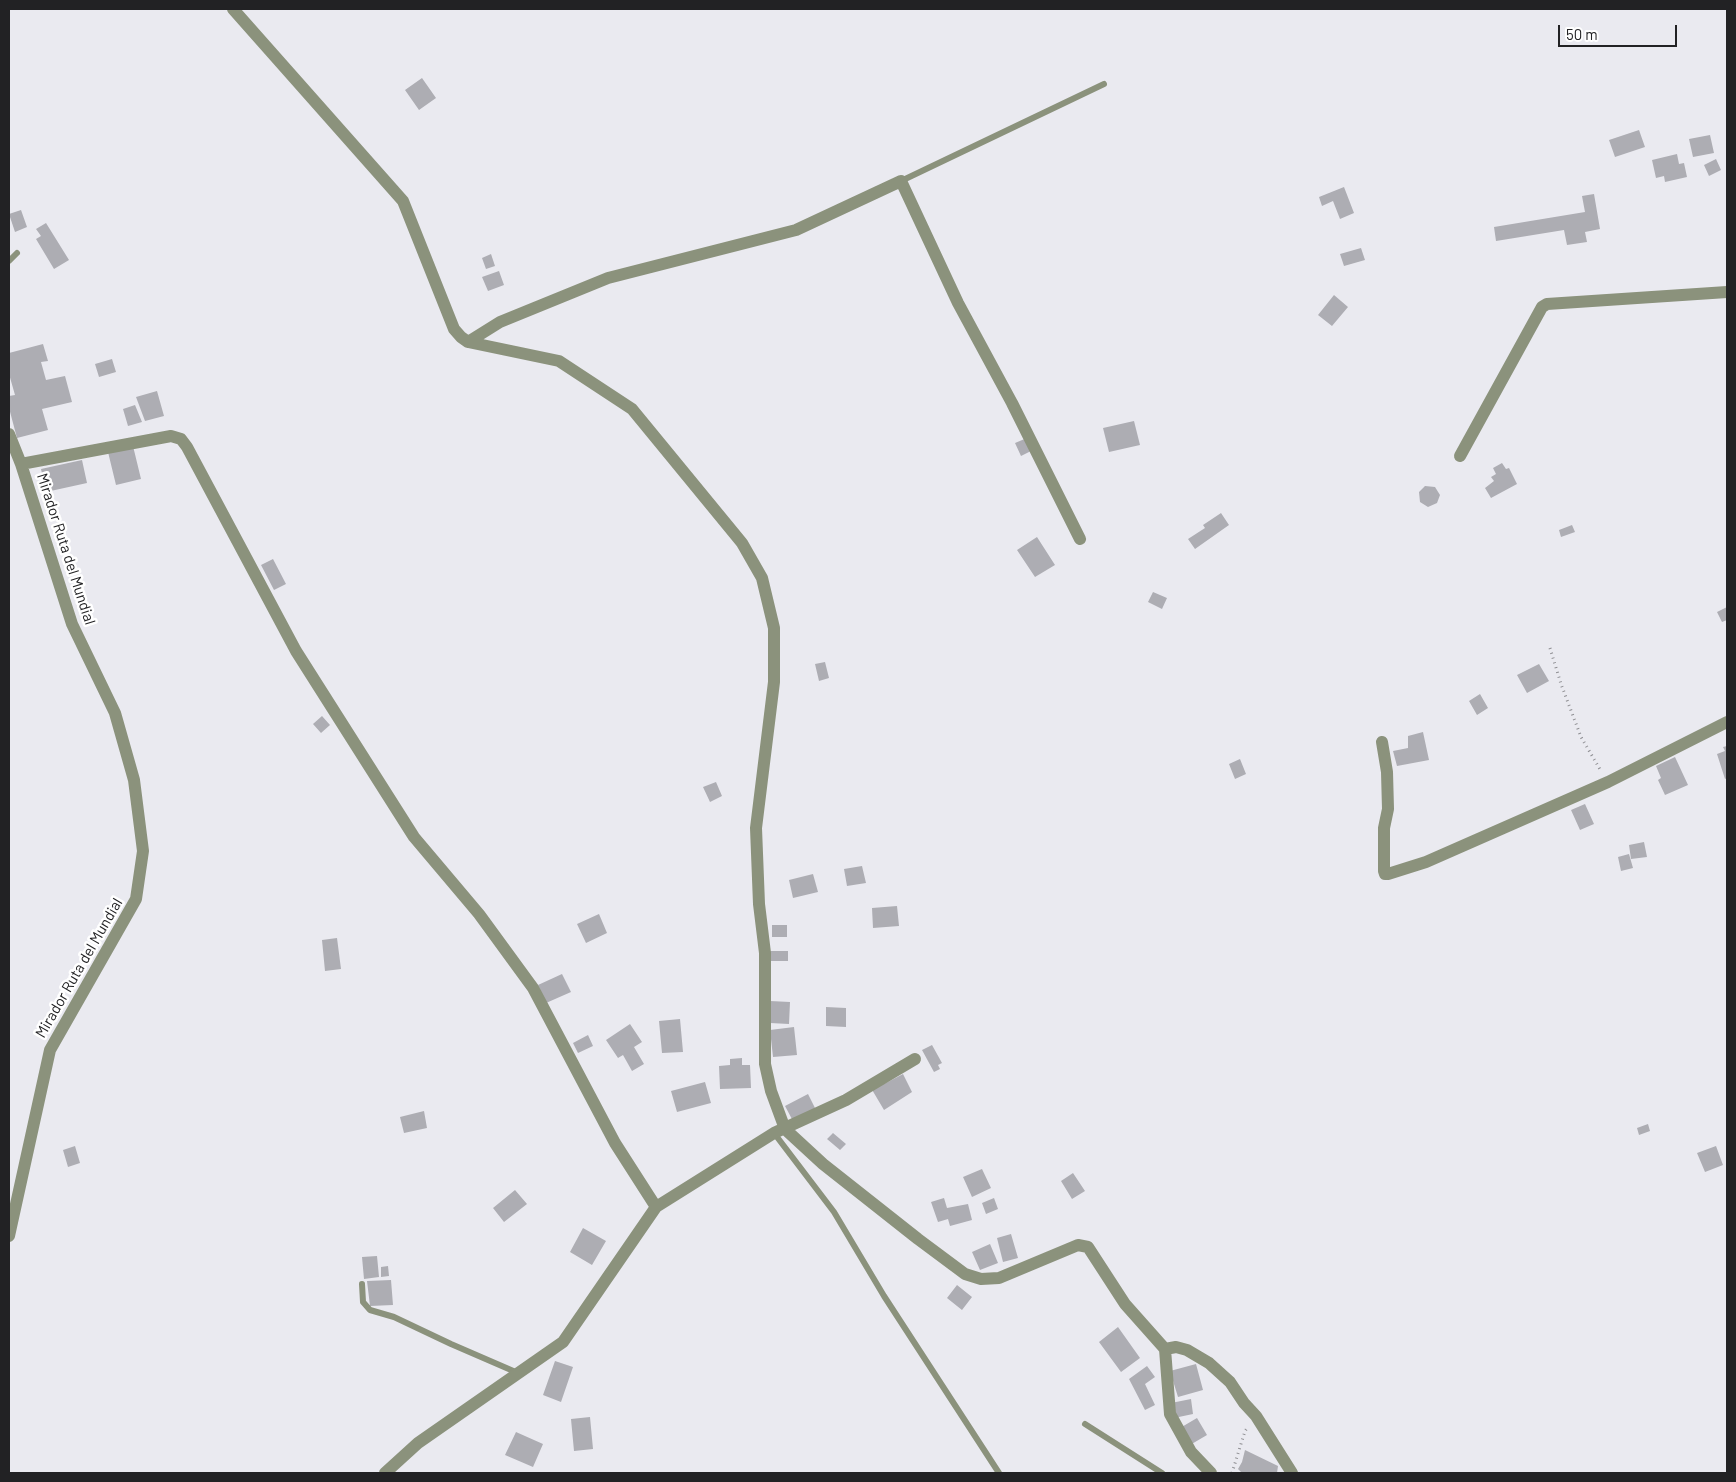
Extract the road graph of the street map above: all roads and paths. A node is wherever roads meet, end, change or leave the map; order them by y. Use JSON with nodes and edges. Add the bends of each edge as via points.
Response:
{"nodes":[{"id":1,"x":233,"y":9,"type":"edge"},
{"id":2,"x":1104,"y":84,"type":"dead end"},
{"id":3,"x":901,"y":182,"type":"junction"},
{"id":4,"x":18,"y":253,"type":"dead end"},
{"id":5,"x":9,"y":261,"type":"edge"},
{"id":6,"x":1727,"y":292,"type":"edge"},
{"id":7,"x":468,"y":342,"type":"junction"},
{"id":8,"x":9,"y":434,"type":"edge"},
{"id":9,"x":1460,"y":456,"type":"dead end"},
{"id":10,"x":21,"y":464,"type":"junction"},
{"id":11,"x":1080,"y":539,"type":"dead end"},
{"id":12,"x":1550,"y":648,"type":"dead end"},
{"id":13,"x":1727,"y":722,"type":"edge"},
{"id":14,"x":1382,"y":742,"type":"dead end"},
{"id":15,"x":1608,"y":782,"type":"junction"},
{"id":16,"x":915,"y":1059,"type":"dead end"},
{"id":17,"x":779,"y":1131,"type":"junction"},
{"id":18,"x":656,"y":1207,"type":"junction"},
{"id":19,"x":9,"y":1236,"type":"edge"},
{"id":20,"x":362,"y":1284,"type":"dead end"},
{"id":21,"x":1165,"y":1349,"type":"junction"},
{"id":22,"x":519,"y":1373,"type":"junction"},
{"id":23,"x":1256,"y":1416,"type":"junction"},
{"id":24,"x":1085,"y":1424,"type":"dead end"},
{"id":25,"x":385,"y":1473,"type":"edge"},
{"id":26,"x":999,"y":1473,"type":"edge"},
{"id":27,"x":1162,"y":1473,"type":"edge"},
{"id":28,"x":1211,"y":1473,"type":"edge"},
{"id":29,"x":1232,"y":1473,"type":"edge"},
{"id":30,"x":1292,"y":1473,"type":"edge"}],
"edges":[{"from":1,"to":7,"type":"street","via":[[403,200],[454,328]]},
{"from":2,"to":3,"type":"lane"},
{"from":3,"to":7,"type":"street","via":[[796,230],[608,278],[500,322]]},
{"from":3,"to":11,"type":"street","via":[[958,303]]},
{"from":4,"to":5,"type":"lane"},
{"from":6,"to":9,"type":"street","via":[[1546,304]]},
{"from":7,"to":17,"type":"street","via":[[559,361],[632,410],[742,544],[762,578],[774,628],[774,682],[756,828],[765,953],[765,1064]]},
{"from":8,"to":10,"type":"street","name":"Mirador Ruta del Mundial"},
{"from":10,"to":18,"type":"street","via":[[171,436],[180,439],[187,447],[296,650],[414,837],[479,914],[533,988],[615,1143]]},
{"from":10,"to":19,"type":"street","name":"Mirador Ruta del Mundial","via":[[72,624],[115,713],[134,780],[143,850],[136,900],[50,1050]]},
{"from":12,"to":15,"type":"path","via":[[1581,737]]},
{"from":13,"to":15,"type":"street"},
{"from":14,"to":15,"type":"street","via":[[1388,809],[1384,828],[1385,874],[1426,862]]},
{"from":16,"to":17,"type":"street","via":[[846,1100]]},
{"from":17,"to":18,"type":"street"},
{"from":17,"to":21,"type":"street","via":[[965,1274],[981,1279],[999,1278],[1078,1245],[1088,1247],[1125,1304]]},
{"from":17,"to":26,"type":"lane"},
{"from":18,"to":22,"type":"street","via":[[563,1342]]},
{"from":20,"to":22,"type":"lane","via":[[363,1302],[370,1310],[394,1317]]},
{"from":21,"to":23,"type":"street","via":[[1187,1350],[1209,1362],[1230,1382]]},
{"from":21,"to":28,"type":"street","via":[[1170,1414],[1191,1452]]},
{"from":22,"to":25,"type":"street","via":[[418,1443]]},
{"from":23,"to":29,"type":"path","via":[[1244,1431]]},
{"from":23,"to":30,"type":"street"},
{"from":24,"to":27,"type":"lane"}]}
